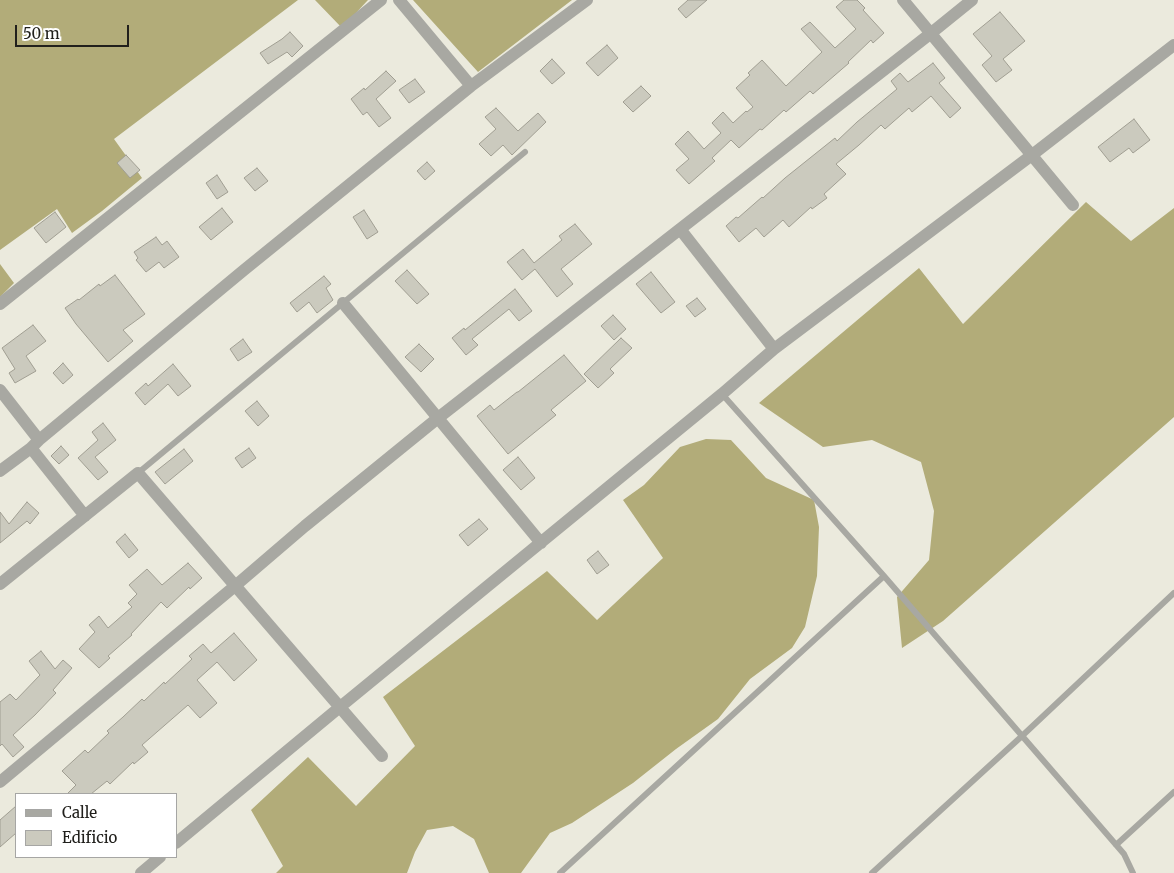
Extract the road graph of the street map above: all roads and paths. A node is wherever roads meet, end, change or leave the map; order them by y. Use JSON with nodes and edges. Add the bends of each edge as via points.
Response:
{"nodes":[{"id":1,"x":381,"y":0,"type":"edge"},
{"id":2,"x":400,"y":0,"type":"edge"},
{"id":3,"x":587,"y":0,"type":"edge"},
{"id":4,"x":903,"y":0,"type":"edge"},
{"id":5,"x":972,"y":0,"type":"edge"},
{"id":6,"x":930,"y":34,"type":"junction"},
{"id":7,"x":1174,"y":45,"type":"edge"},
{"id":8,"x":471,"y":86,"type":"junction"},
{"id":9,"x":525,"y":152,"type":"dead end"},
{"id":10,"x":1032,"y":155,"type":"junction"},
{"id":11,"x":1073,"y":205,"type":"dead end"},
{"id":12,"x":680,"y":228,"type":"junction"},
{"id":13,"x":342,"y":303,"type":"junction"},
{"id":14,"x":0,"y":304,"type":"edge"},
{"id":15,"x":774,"y":348,"type":"junction"},
{"id":16,"x":0,"y":390,"type":"edge"},
{"id":17,"x":722,"y":394,"type":"junction"},
{"id":18,"x":438,"y":418,"type":"junction"},
{"id":19,"x":35,"y":444,"type":"junction"},
{"id":20,"x":0,"y":471,"type":"edge"},
{"id":21,"x":138,"y":473,"type":"junction"},
{"id":22,"x":85,"y":516,"type":"junction"},
{"id":23,"x":541,"y":543,"type":"junction"},
{"id":24,"x":884,"y":576,"type":"junction"},
{"id":25,"x":0,"y":584,"type":"edge"},
{"id":26,"x":235,"y":586,"type":"junction"},
{"id":27,"x":1174,"y":593,"type":"edge"},
{"id":28,"x":340,"y":707,"type":"junction"},
{"id":29,"x":1022,"y":736,"type":"junction"},
{"id":30,"x":382,"y":756,"type":"dead end"},
{"id":31,"x":0,"y":782,"type":"edge"},
{"id":32,"x":1174,"y":792,"type":"edge"},
{"id":33,"x":178,"y":842,"type":"edge"},
{"id":34,"x":1116,"y":845,"type":"junction"},
{"id":35,"x":159,"y":858,"type":"edge"},
{"id":36,"x":141,"y":873,"type":"edge"},
{"id":37,"x":560,"y":873,"type":"edge"},
{"id":38,"x":872,"y":873,"type":"edge"},
{"id":39,"x":1133,"y":873,"type":"edge"}],
"edges":[{"from":1,"to":14,"type":"street"},
{"from":2,"to":8,"type":"street"},
{"from":3,"to":8,"type":"street"},
{"from":4,"to":6,"type":"street"},
{"from":5,"to":6,"type":"street"},
{"from":6,"to":10,"type":"street"},
{"from":6,"to":12,"type":"street"},
{"from":7,"to":10,"type":"street"},
{"from":8,"to":19,"type":"street"},
{"from":9,"to":13,"type":"lane"},
{"from":10,"to":11,"type":"street"},
{"from":10,"to":15,"type":"street"},
{"from":12,"to":15,"type":"street"},
{"from":12,"to":18,"type":"street"},
{"from":13,"to":18,"type":"street"},
{"from":13,"to":21,"type":"lane"},
{"from":15,"to":17,"type":"street"},
{"from":16,"to":19,"type":"street"},
{"from":17,"to":23,"type":"street"},
{"from":17,"to":24,"type":"lane"},
{"from":18,"to":23,"type":"street"},
{"from":18,"to":26,"type":"street"},
{"from":19,"to":20,"type":"street"},
{"from":19,"to":22,"type":"street"},
{"from":21,"to":22,"type":"street"},
{"from":21,"to":26,"type":"street"},
{"from":22,"to":25,"type":"street"},
{"from":23,"to":28,"type":"street"},
{"from":24,"to":29,"type":"lane"},
{"from":24,"to":37,"type":"lane"},
{"from":26,"to":28,"type":"street"},
{"from":26,"to":31,"type":"street"},
{"from":27,"to":29,"type":"lane"},
{"from":28,"to":30,"type":"street"},
{"from":28,"to":33,"type":"street"},
{"from":29,"to":34,"type":"lane"},
{"from":29,"to":38,"type":"lane"},
{"from":32,"to":34,"type":"lane"},
{"from":34,"to":39,"type":"lane"},
{"from":35,"to":36,"type":"street"}]}
